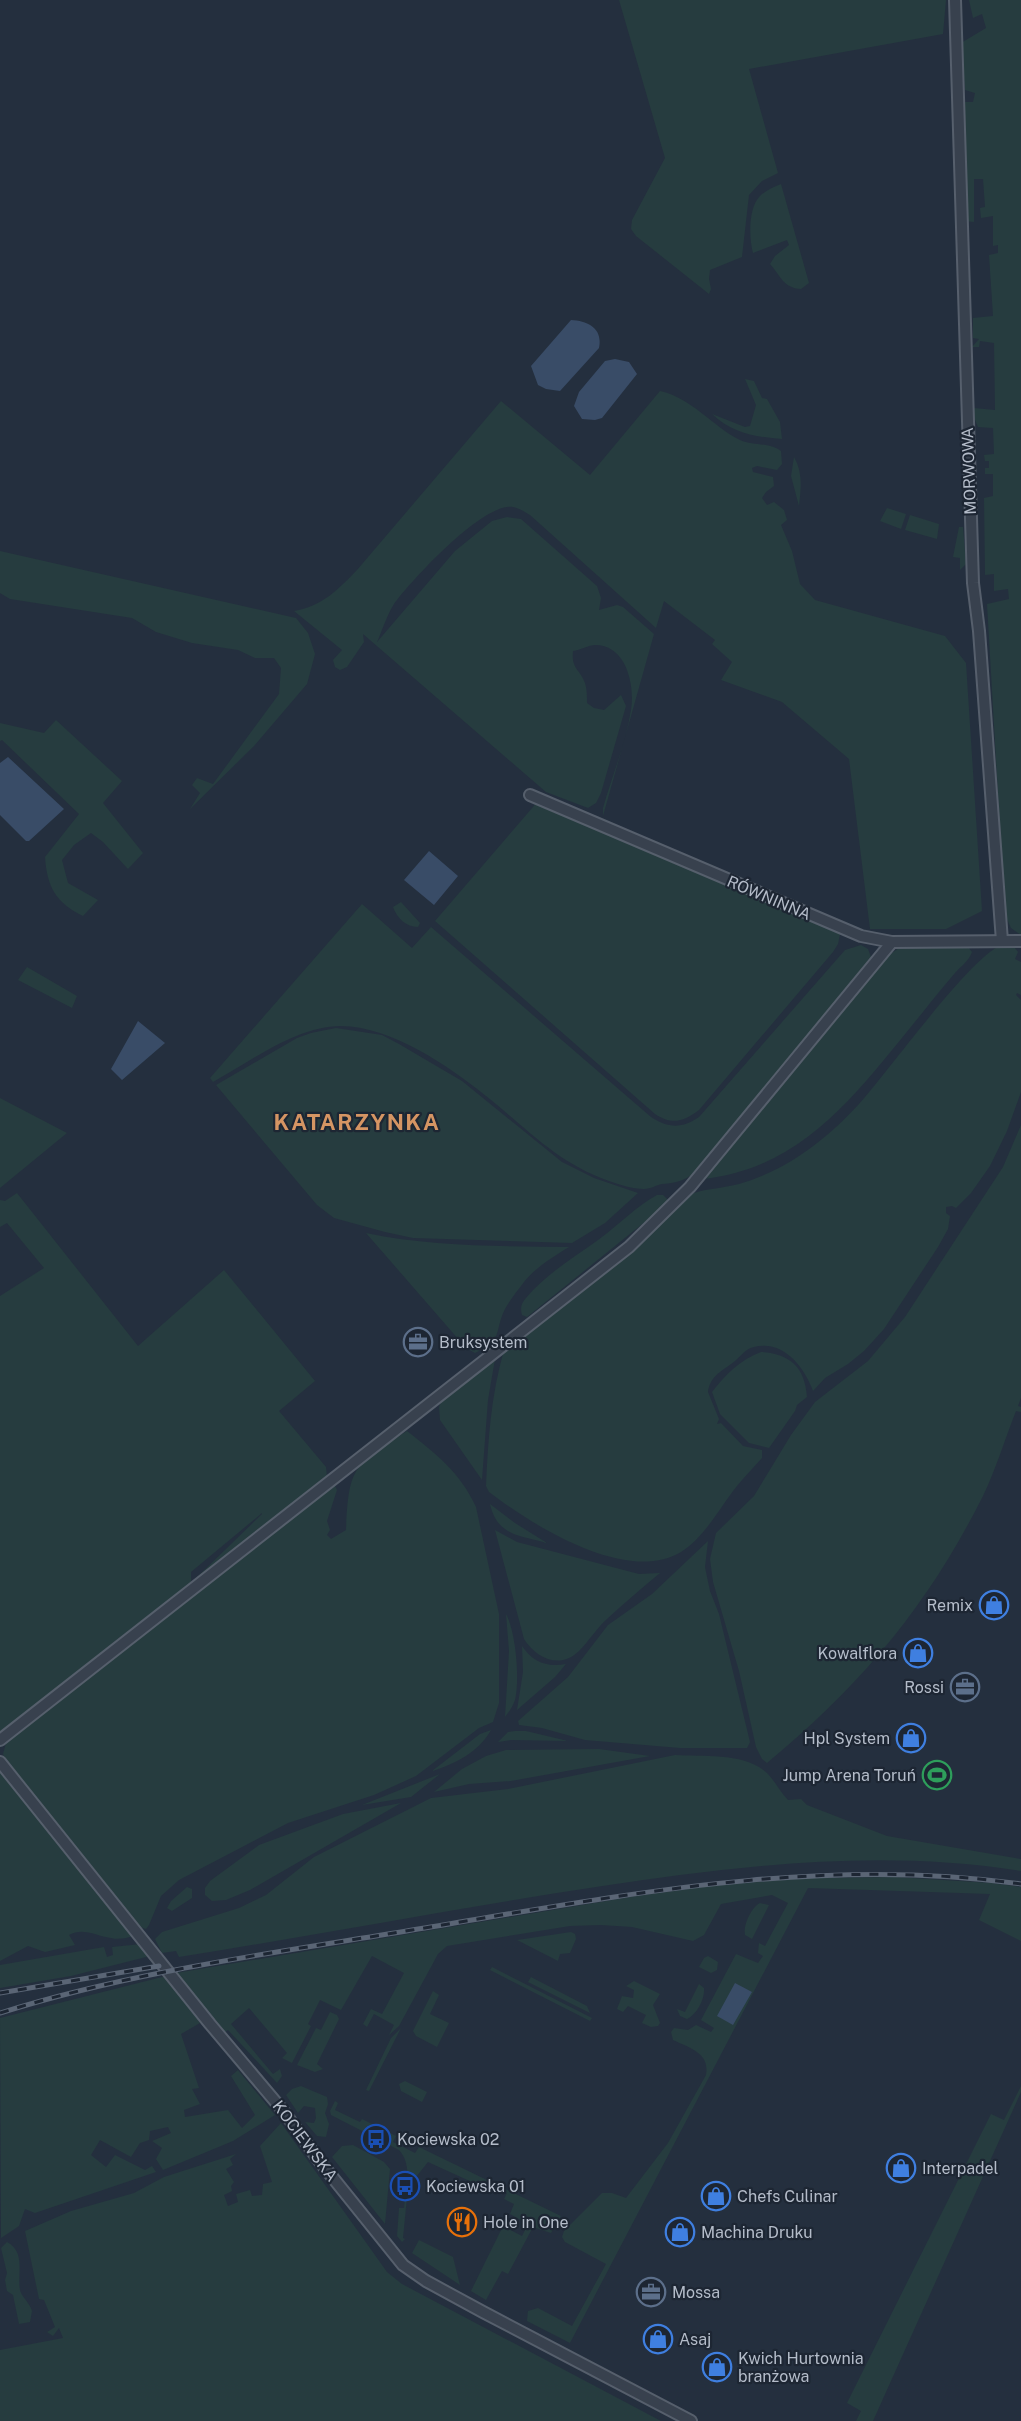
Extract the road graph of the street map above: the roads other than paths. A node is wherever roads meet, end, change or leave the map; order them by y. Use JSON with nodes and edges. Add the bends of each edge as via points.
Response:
{"nodes":[{"id":1,"x":955,"y":0,"type":"edge"},
{"id":2,"x":531,"y":795,"type":"dead end"},
{"id":3,"x":1002,"y":941,"type":"junction"},
{"id":4,"x":1021,"y":941,"type":"edge"},
{"id":5,"x":892,"y":942,"type":"junction"},
{"id":6,"x":0,"y":1740,"type":"edge"},
{"id":7,"x":0,"y":1762,"type":"edge"},
{"id":8,"x":691,"y":2421,"type":"edge"}],
"edges":[{"from":1,"to":3,"type":"street","name":"MORWOWA","via":[[973,583]]},
{"from":2,"to":5,"type":"street","name":"RÓWNINNA","via":[[853,934]]},
{"from":3,"to":4,"type":"street","name":"RÓWNINNA"},
{"from":3,"to":5,"type":"street","name":"RÓWNINNA"},
{"from":5,"to":6,"type":"street","via":[[690,1186],[629,1246]]},
{"from":7,"to":8,"type":"street","name":"KOCIEWSKA","via":[[403,2265],[483,2312]]}]}
